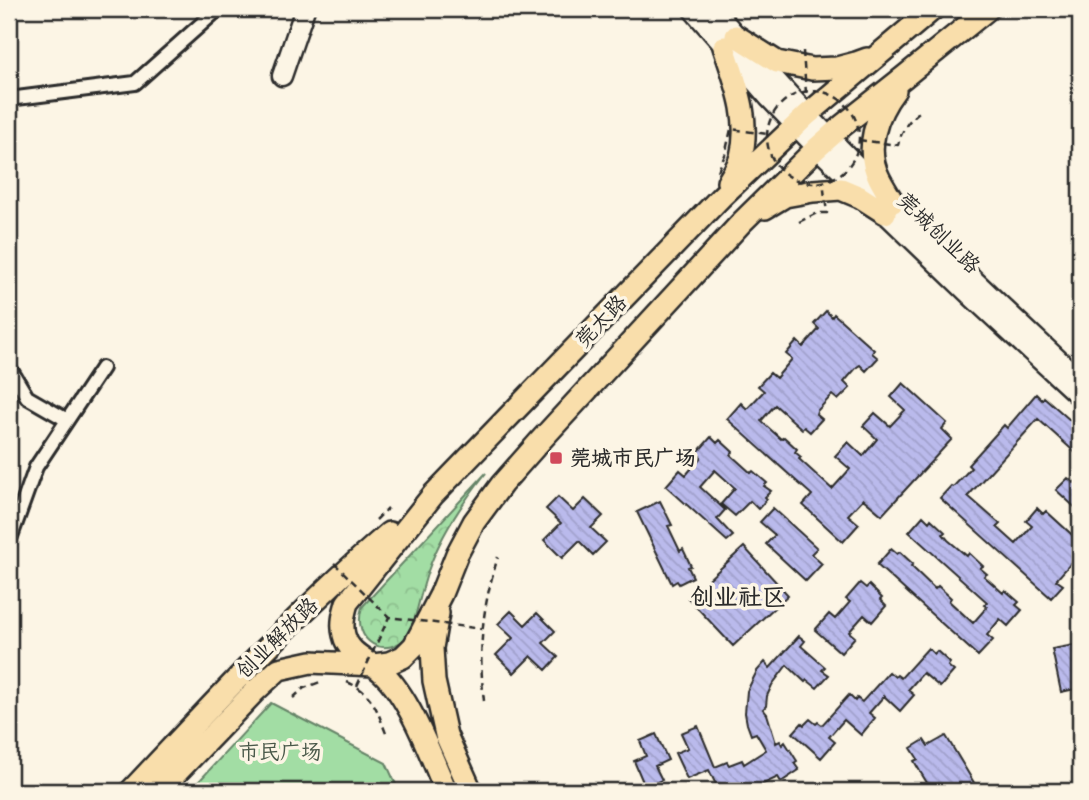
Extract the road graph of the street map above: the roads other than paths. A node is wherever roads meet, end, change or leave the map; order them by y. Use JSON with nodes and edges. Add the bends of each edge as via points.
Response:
{"nodes":[{"id":1,"x":214,"y":9,"type":"edge"},
{"id":2,"x":305,"y":9,"type":"edge"},
{"id":3,"x":692,"y":9,"type":"edge"},
{"id":4,"x":713,"y":9,"type":"edge"},
{"id":5,"x":933,"y":9,"type":"edge"},
{"id":6,"x":988,"y":9,"type":"edge"},
{"id":7,"x":730,"y":42,"type":"junction"},
{"id":8,"x":881,"y":52,"type":"junction"},
{"id":9,"x":282,"y":76,"type":"dead end"},
{"id":10,"x":905,"y":78,"type":"junction"},
{"id":11,"x":9,"y":99,"type":"edge"},
{"id":12,"x":801,"y":120,"type":"junction"},
{"id":13,"x":823,"y":143,"type":"junction"},
{"id":14,"x":721,"y":197,"type":"junction"},
{"id":15,"x":889,"y":207,"type":"junction"},
{"id":16,"x":743,"y":222,"type":"junction"},
{"id":17,"x":9,"y":367,"type":"edge"},
{"id":18,"x":102,"y":368,"type":"dead end"},
{"id":19,"x":1080,"y":380,"type":"edge"},
{"id":20,"x":1080,"y":397,"type":"edge"},
{"id":21,"x":67,"y":420,"type":"junction"},
{"id":22,"x":433,"y":495,"type":"junction"},
{"id":23,"x":9,"y":542,"type":"edge"},
{"id":24,"x":441,"y":594,"type":"junction"},
{"id":25,"x":374,"y":665,"type":"junction"},
{"id":26,"x":341,"y":675,"type":"junction"},
{"id":27,"x":406,"y":705,"type":"junction"},
{"id":28,"x":131,"y":791,"type":"edge"},
{"id":29,"x":159,"y":791,"type":"edge"},
{"id":30,"x":446,"y":791,"type":"edge"},
{"id":31,"x":471,"y":791,"type":"edge"}],
"edges":[{"from":1,"to":11,"type":"street","via":[[135,83]]},
{"from":2,"to":9,"type":"street"},
{"from":3,"to":7,"type":"street"},
{"from":4,"to":7,"type":"street"},
{"from":5,"to":8,"type":"main road","name":"莞太路"},
{"from":6,"to":10,"type":"main road","name":"莞太路"},
{"from":7,"to":8,"type":"main road","via":[[777,62],[812,69],[836,68]]},
{"from":7,"to":12,"type":"street","name":"莞城创业路"},
{"from":7,"to":14,"type":"main road","via":[[745,138],[740,160]]},
{"from":8,"to":12,"type":"main road","name":"莞太路"},
{"from":10,"to":13,"type":"main road","name":"莞太路"},
{"from":10,"to":15,"type":"main road","via":[[875,125],[872,159]]},
{"from":12,"to":13,"type":"street","name":"莞城创业路"},
{"from":12,"to":14,"type":"main road","name":"莞太路"},
{"from":13,"to":15,"type":"street","name":"莞城创业路"},
{"from":13,"to":16,"type":"main road","name":"莞太路"},
{"from":14,"to":22,"type":"main road","name":"莞太路"},
{"from":15,"to":16,"type":"main road","via":[[841,189],[827,190],[785,196]]},
{"from":15,"to":19,"type":"street","name":"莞城创业路"},
{"from":15,"to":20,"type":"street","name":"莞城创业路"},
{"from":16,"to":24,"type":"main road","name":"莞太路","via":[[502,484],[474,522]]},
{"from":17,"to":21,"type":"street","via":[[27,397]]},
{"from":18,"to":21,"type":"street"},
{"from":21,"to":23,"type":"street","via":[[36,467]]},
{"from":22,"to":25,"type":"main road","name":"莞太路","via":[[347,603],[344,636],[354,652]]},
{"from":22,"to":28,"type":"main road","name":"创业解放路","via":[[317,598]]},
{"from":24,"to":25,"type":"main road","name":"创业解放路","via":[[414,646],[403,657]]},
{"from":24,"to":31,"type":"main road","via":[[432,648],[434,681],[446,735]]},
{"from":25,"to":26,"type":"main road","name":"创业解放路"},
{"from":25,"to":27,"type":"main road"},
{"from":26,"to":27,"type":"main road","via":[[374,681]]},
{"from":26,"to":29,"type":"main road","name":"创业解放路","via":[[311,662],[279,669]]},
{"from":27,"to":30,"type":"main road"}]}
